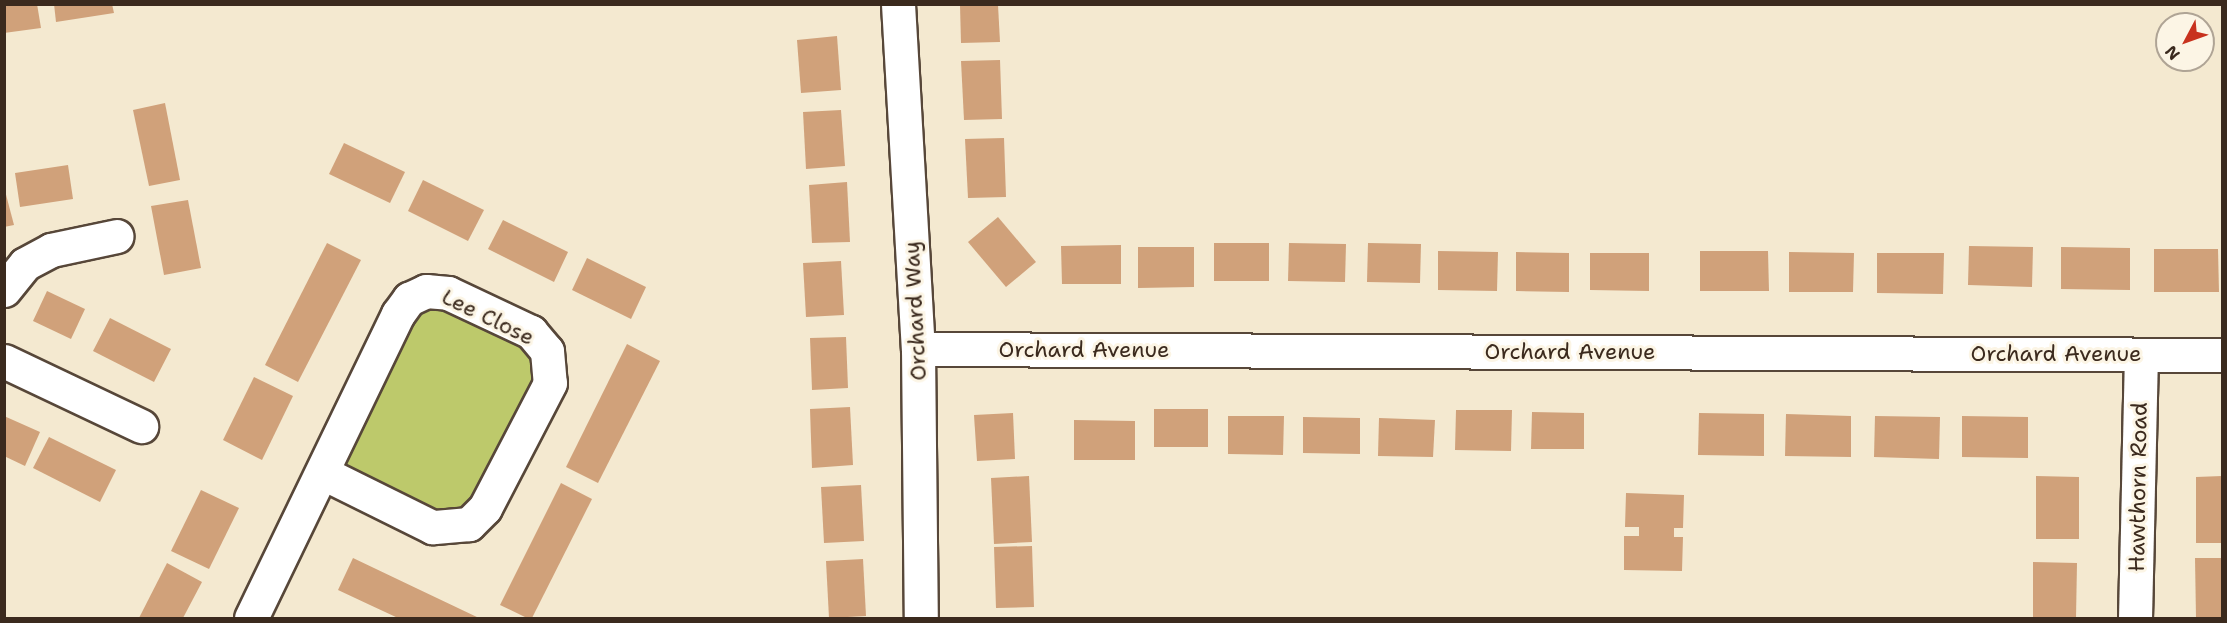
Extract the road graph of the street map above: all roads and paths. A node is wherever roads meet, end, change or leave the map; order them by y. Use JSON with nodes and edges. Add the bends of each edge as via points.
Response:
{"nodes":[{"id":1,"x":898,"y":4,"type":"edge"},
{"id":2,"x":117,"y":236,"type":"dead end"},
{"id":3,"x":4,"y":290,"type":"edge"},
{"id":4,"x":918,"y":349,"type":"junction"},
{"id":5,"x":2141,"y":355,"type":"junction"},
{"id":6,"x":2223,"y":355,"type":"edge"},
{"id":7,"x":4,"y":361,"type":"edge"},
{"id":8,"x":141,"y":426,"type":"dead end"},
{"id":9,"x":323,"y":473,"type":"junction"},
{"id":10,"x":251,"y":618,"type":"edge"},
{"id":11,"x":921,"y":618,"type":"edge"},
{"id":12,"x":2135,"y":618,"type":"edge"}],
"edges":[{"from":1,"to":4,"type":"street","name":"Orchard Way"},
{"from":2,"to":3,"type":"street","via":[[44,253],[25,264]]},
{"from":4,"to":5,"type":"street","name":"Orchard Avenue"},
{"from":4,"to":11,"type":"street","name":"Orchard Way"},
{"from":5,"to":6,"type":"street","name":"Orchard Avenue"},
{"from":5,"to":12,"type":"street","name":"Hawthorn Road"},
{"from":7,"to":8,"type":"street"},
{"from":9,"to":9,"type":"street","name":"Lee Close","via":[[432,527],[469,524],[485,508],[550,382],[547,351],[531,332],[448,293],[418,294],[398,314]]},
{"from":9,"to":10,"type":"street","name":"Lee Close"}]}
